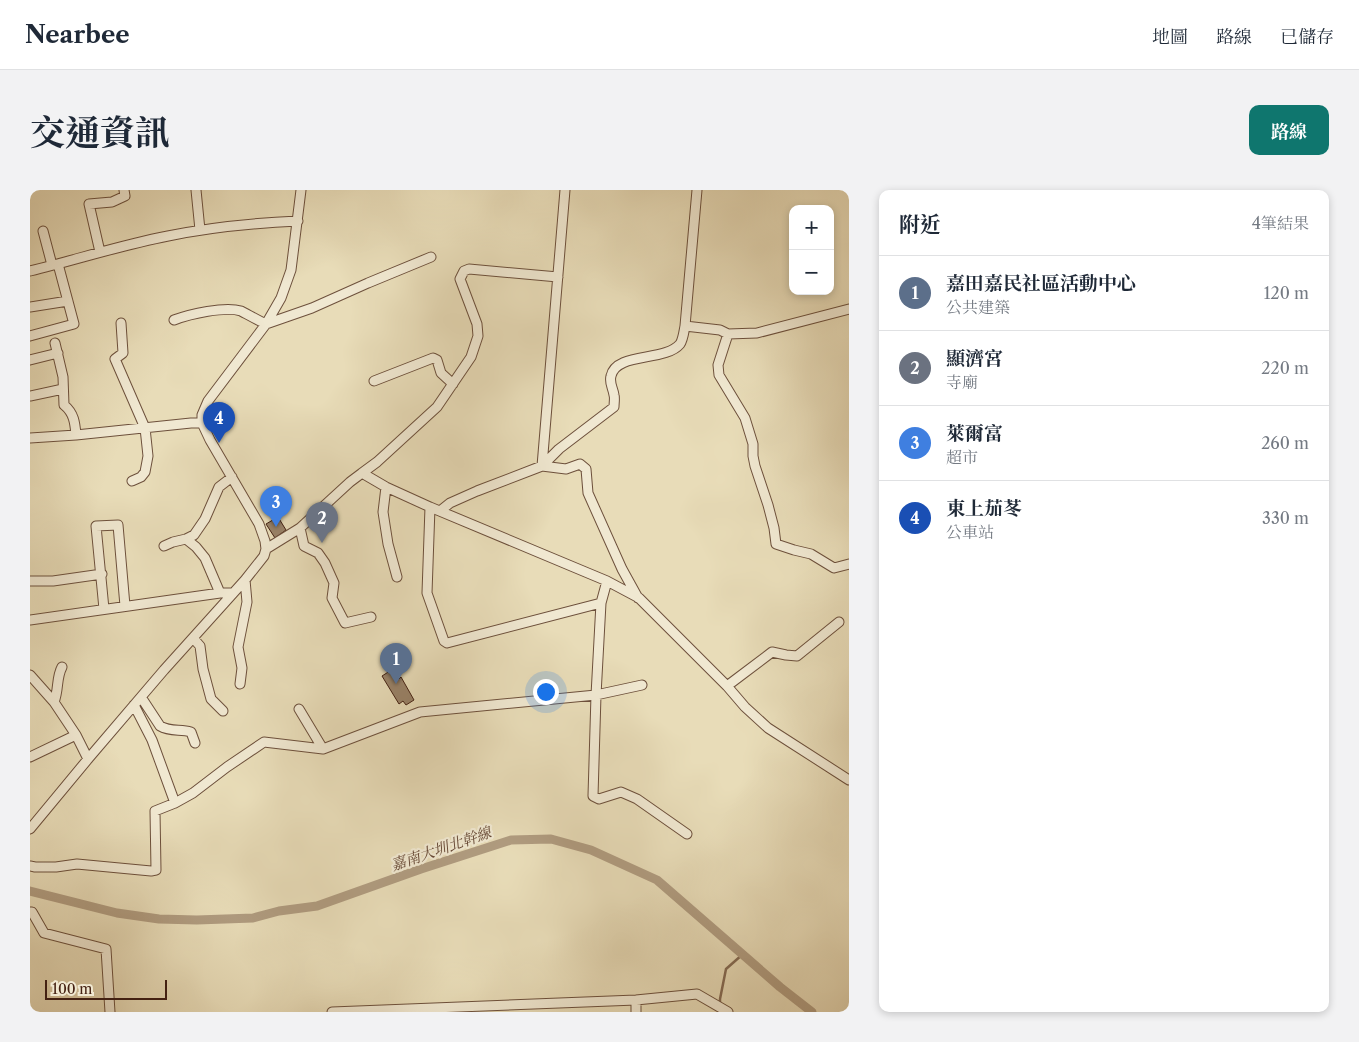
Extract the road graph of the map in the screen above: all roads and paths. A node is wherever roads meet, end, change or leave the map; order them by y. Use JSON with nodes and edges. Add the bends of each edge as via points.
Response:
{"nodes":[{"id":1,"x":124,"y":190,"type":"edge"},
{"id":2,"x":196,"y":190,"type":"edge"},
{"id":3,"x":301,"y":190,"type":"edge"},
{"id":4,"x":565,"y":190,"type":"edge"},
{"id":5,"x":697,"y":190,"type":"edge"},
{"id":6,"x":298,"y":221,"type":"junction"},
{"id":7,"x":200,"y":230,"type":"junction"},
{"id":8,"x":43,"y":231,"type":"dead end"},
{"id":9,"x":100,"y":252,"type":"junction"},
{"id":10,"x":431,"y":257,"type":"dead end"},
{"id":11,"x":55,"y":265,"type":"junction"},
{"id":12,"x":30,"y":271,"type":"edge"},
{"id":13,"x":558,"y":277,"type":"junction"},
{"id":14,"x":68,"y":301,"type":"junction"},
{"id":15,"x":30,"y":306,"type":"edge"},
{"id":16,"x":849,"y":309,"type":"edge"},
{"id":17,"x":174,"y":320,"type":"dead end"},
{"id":18,"x":121,"y":323,"type":"dead end"},
{"id":19,"x":266,"y":324,"type":"junction"},
{"id":20,"x":685,"y":326,"type":"junction"},
{"id":21,"x":728,"y":334,"type":"junction"},
{"id":22,"x":30,"y":336,"type":"edge"},
{"id":23,"x":56,"y":343,"type":"dead end"},
{"id":24,"x":58,"y":353,"type":"junction"},
{"id":25,"x":30,"y":360,"type":"edge"},
{"id":26,"x":374,"y":381,"type":"dead end"},
{"id":27,"x":453,"y":384,"type":"junction"},
{"id":28,"x":63,"y":389,"type":"junction"},
{"id":29,"x":30,"y":396,"type":"edge"},
{"id":30,"x":202,"y":423,"type":"junction"},
{"id":31,"x":144,"y":428,"type":"junction"},
{"id":32,"x":76,"y":435,"type":"junction"},
{"id":33,"x":30,"y":438,"type":"edge"},
{"id":34,"x":542,"y":466,"type":"junction"},
{"id":35,"x":362,"y":473,"type":"junction"},
{"id":36,"x":232,"y":477,"type":"junction"},
{"id":37,"x":132,"y":481,"type":"dead end"},
{"id":38,"x":386,"y":487,"type":"junction"},
{"id":39,"x":430,"y":507,"type":"junction"},
{"id":40,"x":440,"y":511,"type":"junction"},
{"id":41,"x":300,"y":528,"type":"junction"},
{"id":42,"x":186,"y":539,"type":"junction"},
{"id":43,"x":164,"y":546,"type":"dead end"},
{"id":44,"x":266,"y":549,"type":"junction"},
{"id":45,"x":849,"y":564,"type":"edge"},
{"id":46,"x":102,"y":574,"type":"junction"},
{"id":47,"x":397,"y":577,"type":"dead end"},
{"id":48,"x":245,"y":580,"type":"junction"},
{"id":49,"x":30,"y":581,"type":"edge"},
{"id":50,"x":607,"y":581,"type":"junction"},
{"id":51,"x":220,"y":593,"type":"junction"},
{"id":52,"x":232,"y":594,"type":"junction"},
{"id":53,"x":639,"y":598,"type":"junction"},
{"id":54,"x":601,"y":602,"type":"junction"},
{"id":55,"x":125,"y":606,"type":"junction"},
{"id":56,"x":104,"y":609,"type":"junction"},
{"id":57,"x":371,"y":617,"type":"dead end"},
{"id":58,"x":30,"y":620,"type":"edge"},
{"id":59,"x":839,"y":622,"type":"dead end"},
{"id":60,"x":193,"y":638,"type":"junction"},
{"id":61,"x":62,"y":667,"type":"dead end"},
{"id":62,"x":30,"y":675,"type":"edge"},
{"id":63,"x":240,"y":684,"type":"dead end"},
{"id":64,"x":642,"y":685,"type":"dead end"},
{"id":65,"x":727,"y":686,"type":"junction"},
{"id":66,"x":596,"y":694,"type":"junction"},
{"id":67,"x":140,"y":697,"type":"junction"},
{"id":68,"x":54,"y":702,"type":"junction"},
{"id":69,"x":134,"y":706,"type":"junction"},
{"id":70,"x":299,"y":709,"type":"dead end"},
{"id":71,"x":223,"y":711,"type":"dead end"},
{"id":72,"x":76,"y":735,"type":"junction"},
{"id":73,"x":195,"y":743,"type":"dead end"},
{"id":74,"x":323,"y":749,"type":"junction"},
{"id":75,"x":30,"y":757,"type":"edge"},
{"id":76,"x":88,"y":759,"type":"junction"},
{"id":77,"x":849,"y":780,"type":"edge"},
{"id":78,"x":175,"y":803,"type":"junction"},
{"id":79,"x":30,"y":829,"type":"edge"},
{"id":80,"x":687,"y":834,"type":"dead end"},
{"id":81,"x":30,"y":866,"type":"edge"},
{"id":82,"x":30,"y":912,"type":"edge"},
{"id":83,"x":636,"y":1000,"type":"junction"},
{"id":84,"x":388,"y":1011,"type":"edge"},
{"id":85,"x":727,"y":1011,"type":"edge"},
{"id":86,"x":110,"y":1012,"type":"edge"},
{"id":87,"x":332,"y":1012,"type":"edge"},
{"id":88,"x":636,"y":1012,"type":"edge"}],
"edges":[{"from":1,"to":9,"type":"street","via":[[126,196],[112,202],[90,204]]},
{"from":2,"to":7,"type":"street"},
{"from":3,"to":6,"type":"street"},
{"from":4,"to":13,"type":"street"},
{"from":5,"to":20,"type":"street"},
{"from":6,"to":7,"type":"street"},
{"from":6,"to":19,"type":"street","via":[[288,281]]},
{"from":7,"to":9,"type":"street"},
{"from":8,"to":11,"type":"street"},
{"from":9,"to":11,"type":"street"},
{"from":10,"to":19,"type":"street"},
{"from":11,"to":12,"type":"street"},
{"from":11,"to":14,"type":"street"},
{"from":13,"to":27,"type":"street","via":[[464,271],[460,279],[477,324],[478,336],[471,357]]},
{"from":13,"to":34,"type":"street"},
{"from":14,"to":15,"type":"street"},
{"from":14,"to":22,"type":"street","via":[[74,324]]},
{"from":16,"to":21,"type":"street","via":[[757,332]]},
{"from":17,"to":19,"type":"street","via":[[189,314],[222,310],[240,311]]},
{"from":18,"to":31,"type":"street","via":[[123,353],[115,359]]},
{"from":19,"to":30,"type":"street","via":[[208,401]]},
{"from":20,"to":21,"type":"street"},
{"from":20,"to":34,"type":"street","via":[[681,343],[674,349],[617,365],[611,374],[614,406]]},
{"from":21,"to":45,"type":"street","via":[[718,365],[719,375],[745,418],[753,444],[754,466],[768,505],[776,544],[811,554],[834,568]]},
{"from":23,"to":24,"type":"street"},
{"from":24,"to":25,"type":"street"},
{"from":24,"to":28,"type":"street"},
{"from":26,"to":27,"type":"street","via":[[433,358]]},
{"from":27,"to":35,"type":"street","via":[[437,407]]},
{"from":28,"to":29,"type":"street"},
{"from":28,"to":32,"type":"street","via":[[64,405],[74,419]]},
{"from":30,"to":31,"type":"street"},
{"from":30,"to":36,"type":"street"},
{"from":31,"to":32,"type":"street"},
{"from":31,"to":37,"type":"street","via":[[148,456],[145,472]]},
{"from":32,"to":33,"type":"street"},
{"from":34,"to":40,"type":"street","via":[[470,494]]},
{"from":34,"to":53,"type":"street","via":[[566,469],[580,464],[586,469],[588,493],[622,570]]},
{"from":35,"to":38,"type":"street"},
{"from":35,"to":41,"type":"street"},
{"from":36,"to":42,"type":"street","via":[[219,487],[205,519],[194,535]]},
{"from":36,"to":44,"type":"street","via":[[259,524]]},
{"from":38,"to":39,"type":"street"},
{"from":38,"to":47,"type":"street","via":[[383,512]]},
{"from":39,"to":40,"type":"street"},
{"from":39,"to":54,"type":"street","via":[[427,592],[440,634],[447,643]]},
{"from":40,"to":50,"type":"street"},
{"from":41,"to":44,"type":"street"},
{"from":41,"to":57,"type":"street","via":[[304,546],[318,553],[331,572],[334,583],[332,598],[346,623]]},
{"from":42,"to":43,"type":"street"},
{"from":42,"to":51,"type":"street","via":[[205,558]]},
{"from":44,"to":48,"type":"street"},
{"from":46,"to":49,"type":"street"},
{"from":46,"to":55,"type":"street","via":[[96,526],[118,525]]},
{"from":46,"to":56,"type":"street"},
{"from":48,"to":52,"type":"street"},
{"from":48,"to":63,"type":"street","via":[[247,602],[238,648],[242,668]]},
{"from":50,"to":53,"type":"street"},
{"from":50,"to":54,"type":"street"},
{"from":51,"to":52,"type":"street"},
{"from":51,"to":55,"type":"street"},
{"from":52,"to":60,"type":"street"},
{"from":53,"to":65,"type":"street"},
{"from":54,"to":66,"type":"street"},
{"from":55,"to":56,"type":"street"},
{"from":56,"to":58,"type":"street"},
{"from":59,"to":65,"type":"street","via":[[797,656],[772,652]]},
{"from":60,"to":67,"type":"street"},
{"from":60,"to":71,"type":"street","via":[[200,646],[210,700]]},
{"from":61,"to":68,"type":"street"},
{"from":62,"to":68,"type":"street"},
{"from":64,"to":66,"type":"street"},
{"from":65,"to":77,"type":"street","via":[[768,728]]},
{"from":66,"to":74,"type":"street","via":[[420,712]]},
{"from":66,"to":80,"type":"street","via":[[593,796],[599,799],[621,792],[637,799]]},
{"from":67,"to":69,"type":"street"},
{"from":67,"to":73,"type":"street","via":[[160,726],[191,732]]},
{"from":68,"to":72,"type":"street"},
{"from":69,"to":76,"type":"street"},
{"from":69,"to":78,"type":"street","via":[[152,740]]},
{"from":70,"to":74,"type":"street"},
{"from":72,"to":75,"type":"street"},
{"from":72,"to":76,"type":"street"},
{"from":74,"to":78,"type":"street","via":[[264,742]]},
{"from":76,"to":79,"type":"street"},
{"from":78,"to":81,"type":"street","via":[[155,811],[156,870],[77,864]]},
{"from":82,"to":86,"type":"street","via":[[44,933],[106,949]]},
{"from":83,"to":84,"type":"street"},
{"from":83,"to":85,"type":"street","via":[[697,994]]},
{"from":83,"to":88,"type":"street"},
{"from":84,"to":87,"type":"street"}]}
